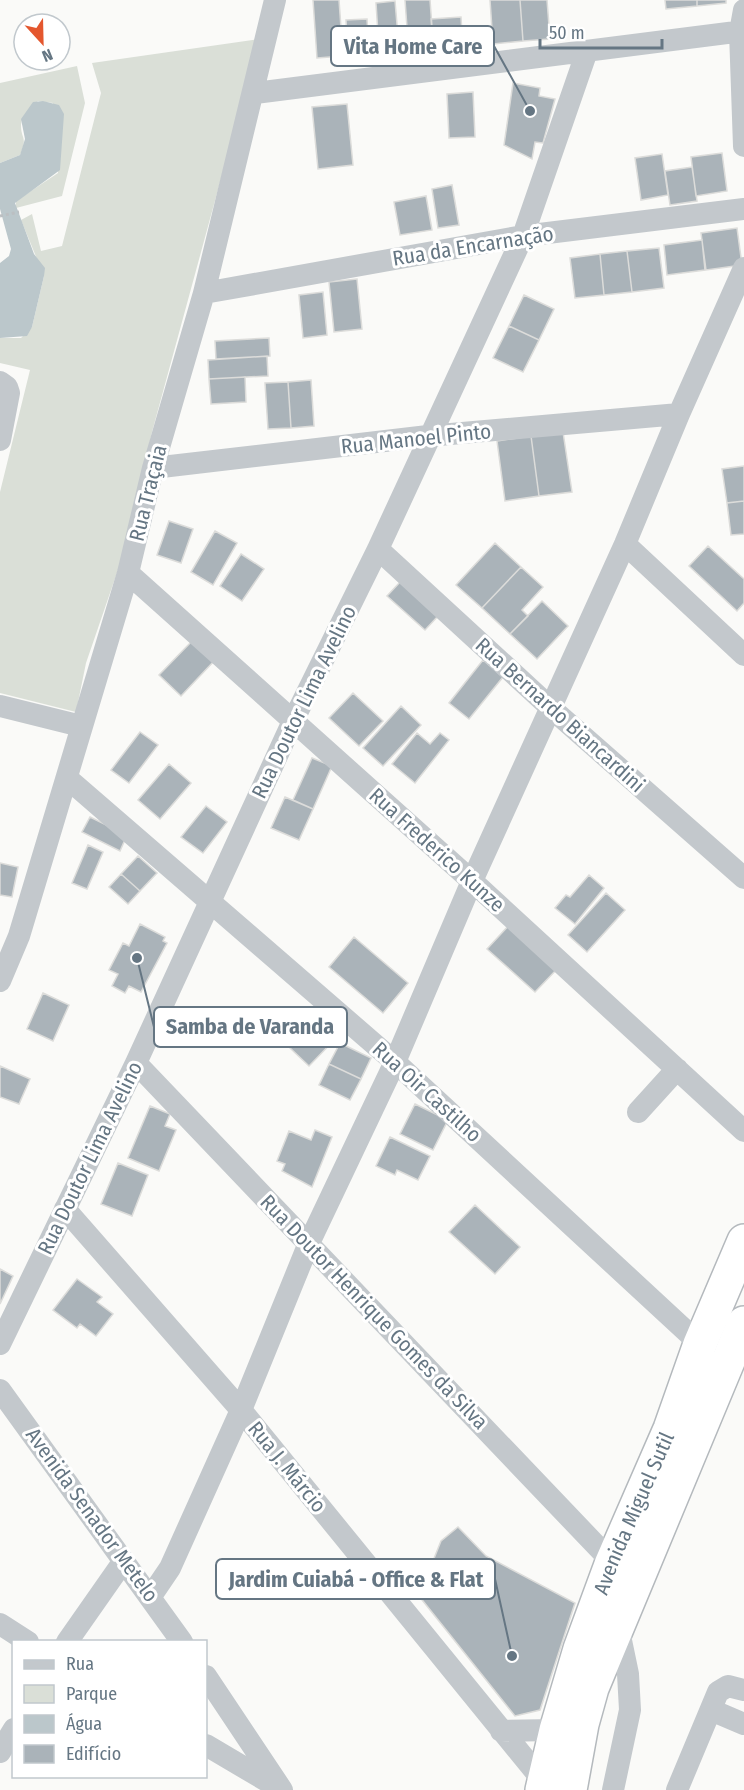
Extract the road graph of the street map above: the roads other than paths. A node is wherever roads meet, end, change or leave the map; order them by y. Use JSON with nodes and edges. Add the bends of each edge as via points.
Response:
{"nodes":[{"id":1,"x":275,"y":0,"type":"edge"},
{"id":2,"x":743,"y":25,"type":"edge"},
{"id":3,"x":587,"y":51,"type":"junction"},
{"id":4,"x":255,"y":93,"type":"junction"},
{"id":5,"x":744,"y":146,"type":"edge"},
{"id":6,"x":744,"y":209,"type":"edge"},
{"id":7,"x":523,"y":236,"type":"junction"},
{"id":8,"x":744,"y":268,"type":"edge"},
{"id":9,"x":204,"y":293,"type":"junction"},
{"id":10,"x":0,"y":382,"type":"edge"},
{"id":11,"x":679,"y":414,"type":"junction"},
{"id":12,"x":428,"y":436,"type":"junction"},
{"id":13,"x":0,"y":440,"type":"edge"},
{"id":14,"x":153,"y":468,"type":"junction"},
{"id":15,"x":625,"y":544,"type":"junction"},
{"id":16,"x":378,"y":549,"type":"junction"},
{"id":17,"x":128,"y":573,"type":"junction"},
{"id":18,"x":744,"y":655,"type":"edge"},
{"id":19,"x":0,"y":706,"type":"edge"},
{"id":20,"x":552,"y":709,"type":"junction"},
{"id":21,"x":293,"y":721,"type":"junction"},
{"id":22,"x":81,"y":726,"type":"junction"},
{"id":23,"x":67,"y":778,"type":"junction"},
{"id":24,"x":744,"y":878,"type":"edge"},
{"id":25,"x":472,"y":881,"type":"junction"},
{"id":26,"x":210,"y":900,"type":"junction"},
{"id":27,"x":9,"y":934,"type":"edge"},
{"id":28,"x":0,"y":981,"type":"edge"},
{"id":29,"x":395,"y":1062,"type":"junction"},
{"id":30,"x":136,"y":1063,"type":"junction"},
{"id":31,"x":677,"y":1069,"type":"junction"},
{"id":32,"x":638,"y":1112,"type":"dead end"},
{"id":33,"x":744,"y":1131,"type":"edge"},
{"id":34,"x":65,"y":1209,"type":"junction"},
{"id":35,"x":744,"y":1241,"type":"edge"},
{"id":36,"x":309,"y":1243,"type":"junction"},
{"id":37,"x":744,"y":1323,"type":"edge"},
{"id":38,"x":0,"y":1344,"type":"edge"},
{"id":39,"x":700,"y":1344,"type":"junction"},
{"id":40,"x":0,"y":1390,"type":"edge"},
{"id":41,"x":241,"y":1410,"type":"junction"},
{"id":42,"x":123,"y":1562,"type":"junction"},
{"id":43,"x":612,"y":1562,"type":"junction"},
{"id":44,"x":151,"y":1596,"type":"junction"},
{"id":45,"x":0,"y":1624,"type":"edge"},
{"id":46,"x":618,"y":1626,"type":"junction"},
{"id":47,"x":26,"y":1640,"type":"edge"},
{"id":48,"x":68,"y":1640,"type":"edge"},
{"id":49,"x":181,"y":1640,"type":"edge"},
{"id":50,"x":207,"y":1678,"type":"edge"},
{"id":51,"x":744,"y":1690,"type":"edge"},
{"id":52,"x":711,"y":1710,"type":"junction"},
{"id":53,"x":744,"y":1724,"type":"edge"},
{"id":54,"x":556,"y":1730,"type":"junction"},
{"id":55,"x":501,"y":1731,"type":"junction"},
{"id":56,"x":12,"y":1732,"type":"edge"},
{"id":57,"x":207,"y":1746,"type":"edge"},
{"id":58,"x":0,"y":1752,"type":"edge"},
{"id":59,"x":552,"y":1787,"type":"edge"},
{"id":60,"x":282,"y":1790,"type":"edge"},
{"id":61,"x":613,"y":1790,"type":"edge"},
{"id":62,"x":677,"y":1790,"type":"edge"}],
"edges":[{"from":1,"to":4,"type":"street","name":"Rua Traçaia"},
{"from":2,"to":3,"type":"street"},
{"from":2,"to":5,"type":"street"},
{"from":3,"to":4,"type":"street"},
{"from":3,"to":7,"type":"street","name":"Rua Doutor Lima Avelino"},
{"from":4,"to":9,"type":"street","name":"Rua Traçaia"},
{"from":6,"to":7,"type":"street","name":"Rua da Encarnação"},
{"from":7,"to":9,"type":"street","name":"Rua da Encarnação"},
{"from":7,"to":12,"type":"street","name":"Rua Doutor Lima Avelino"},
{"from":8,"to":11,"type":"street"},
{"from":9,"to":14,"type":"street","name":"Rua Traçaia"},
{"from":10,"to":13,"type":"street","via":[[9,393]]},
{"from":11,"to":12,"type":"street","name":"Rua Manoel Pinto"},
{"from":11,"to":15,"type":"street"},
{"from":12,"to":14,"type":"street","name":"Rua Manoel Pinto"},
{"from":12,"to":16,"type":"street","name":"Rua Doutor Lima Avelino"},
{"from":14,"to":17,"type":"street","name":"Rua Traçaia"},
{"from":15,"to":18,"type":"street"},
{"from":15,"to":20,"type":"street"},
{"from":16,"to":20,"type":"street","name":"Rua Bernardo Biancardini"},
{"from":16,"to":21,"type":"street","name":"Rua Doutor Lima Avelino"},
{"from":17,"to":21,"type":"street","name":"Rua Frederico Kunze"},
{"from":17,"to":22,"type":"street","name":"Rua Traçaia"},
{"from":19,"to":22,"type":"street"},
{"from":20,"to":24,"type":"street","name":"Rua Bernardo Biancardini"},
{"from":20,"to":25,"type":"street"},
{"from":21,"to":25,"type":"street","name":"Rua Frederico Kunze"},
{"from":21,"to":26,"type":"street","name":"Rua Doutor Lima Avelino"},
{"from":22,"to":23,"type":"street","name":"Rua Traçaia"},
{"from":23,"to":26,"type":"street","name":"Rua Oir Castilho"},
{"from":23,"to":27,"type":"street","name":"Rua Traçaia"},
{"from":25,"to":29,"type":"street"},
{"from":25,"to":31,"type":"street","name":"Rua Frederico Kunze"},
{"from":26,"to":29,"type":"street","name":"Rua Oir Castilho"},
{"from":26,"to":30,"type":"street","name":"Rua Doutor Lima Avelino"},
{"from":27,"to":28,"type":"street","name":"Rua Traçaia"},
{"from":29,"to":36,"type":"street"},
{"from":29,"to":39,"type":"street","name":"Rua Oir Castilho"},
{"from":30,"to":34,"type":"street","name":"Rua Doutor Lima Avelino"},
{"from":30,"to":36,"type":"street","name":"Rua Doutor Henrique Gomes da Silva"},
{"from":31,"to":32,"type":"street"},
{"from":31,"to":33,"type":"street","name":"Rua Frederico Kunze"},
{"from":34,"to":38,"type":"street","name":"Rua Doutor Lima Avelino"},
{"from":34,"to":41,"type":"street","name":"Rua J. Márcio"},
{"from":35,"to":39,"type":"highway","name":"Avenida Miguel Sutil"},
{"from":36,"to":41,"type":"street"},
{"from":36,"to":43,"type":"street","name":"Rua Doutor Henrique Gomes da Silva"},
{"from":37,"to":46,"type":"highway","name":"Avenida Miguel Sutil"},
{"from":39,"to":43,"type":"highway","name":"Avenida Miguel Sutil","via":[[670,1429]]},
{"from":40,"to":42,"type":"street","name":"Avenida Senador Metelo"},
{"from":41,"to":44,"type":"street","via":[[170,1568]]},
{"from":41,"to":55,"type":"street","name":"Rua J. Márcio"},
{"from":42,"to":44,"type":"street","name":"Avenida Senador Metelo"},
{"from":42,"to":48,"type":"street"},
{"from":43,"to":54,"type":"highway","name":"Avenida Miguel Sutil"},
{"from":44,"to":49,"type":"street","name":"Avenida Senador Metelo"},
{"from":45,"to":47,"type":"street"},
{"from":46,"to":59,"type":"highway","name":"Avenida Miguel Sutil","via":[[592,1688],[582,1724]]},
{"from":46,"to":61,"type":"street","via":[[628,1674],[630,1710]]},
{"from":50,"to":60,"type":"street"},
{"from":51,"to":52,"type":"street","via":[[723,1687]]},
{"from":52,"to":53,"type":"street"},
{"from":52,"to":62,"type":"street"},
{"from":54,"to":55,"type":"street"},
{"from":54,"to":59,"type":"highway","name":"Avenida Miguel Sutil"},
{"from":55,"to":59,"type":"street","name":"Rua J. Márcio"},
{"from":56,"to":58,"type":"street"},
{"from":57,"to":60,"type":"street"}]}
